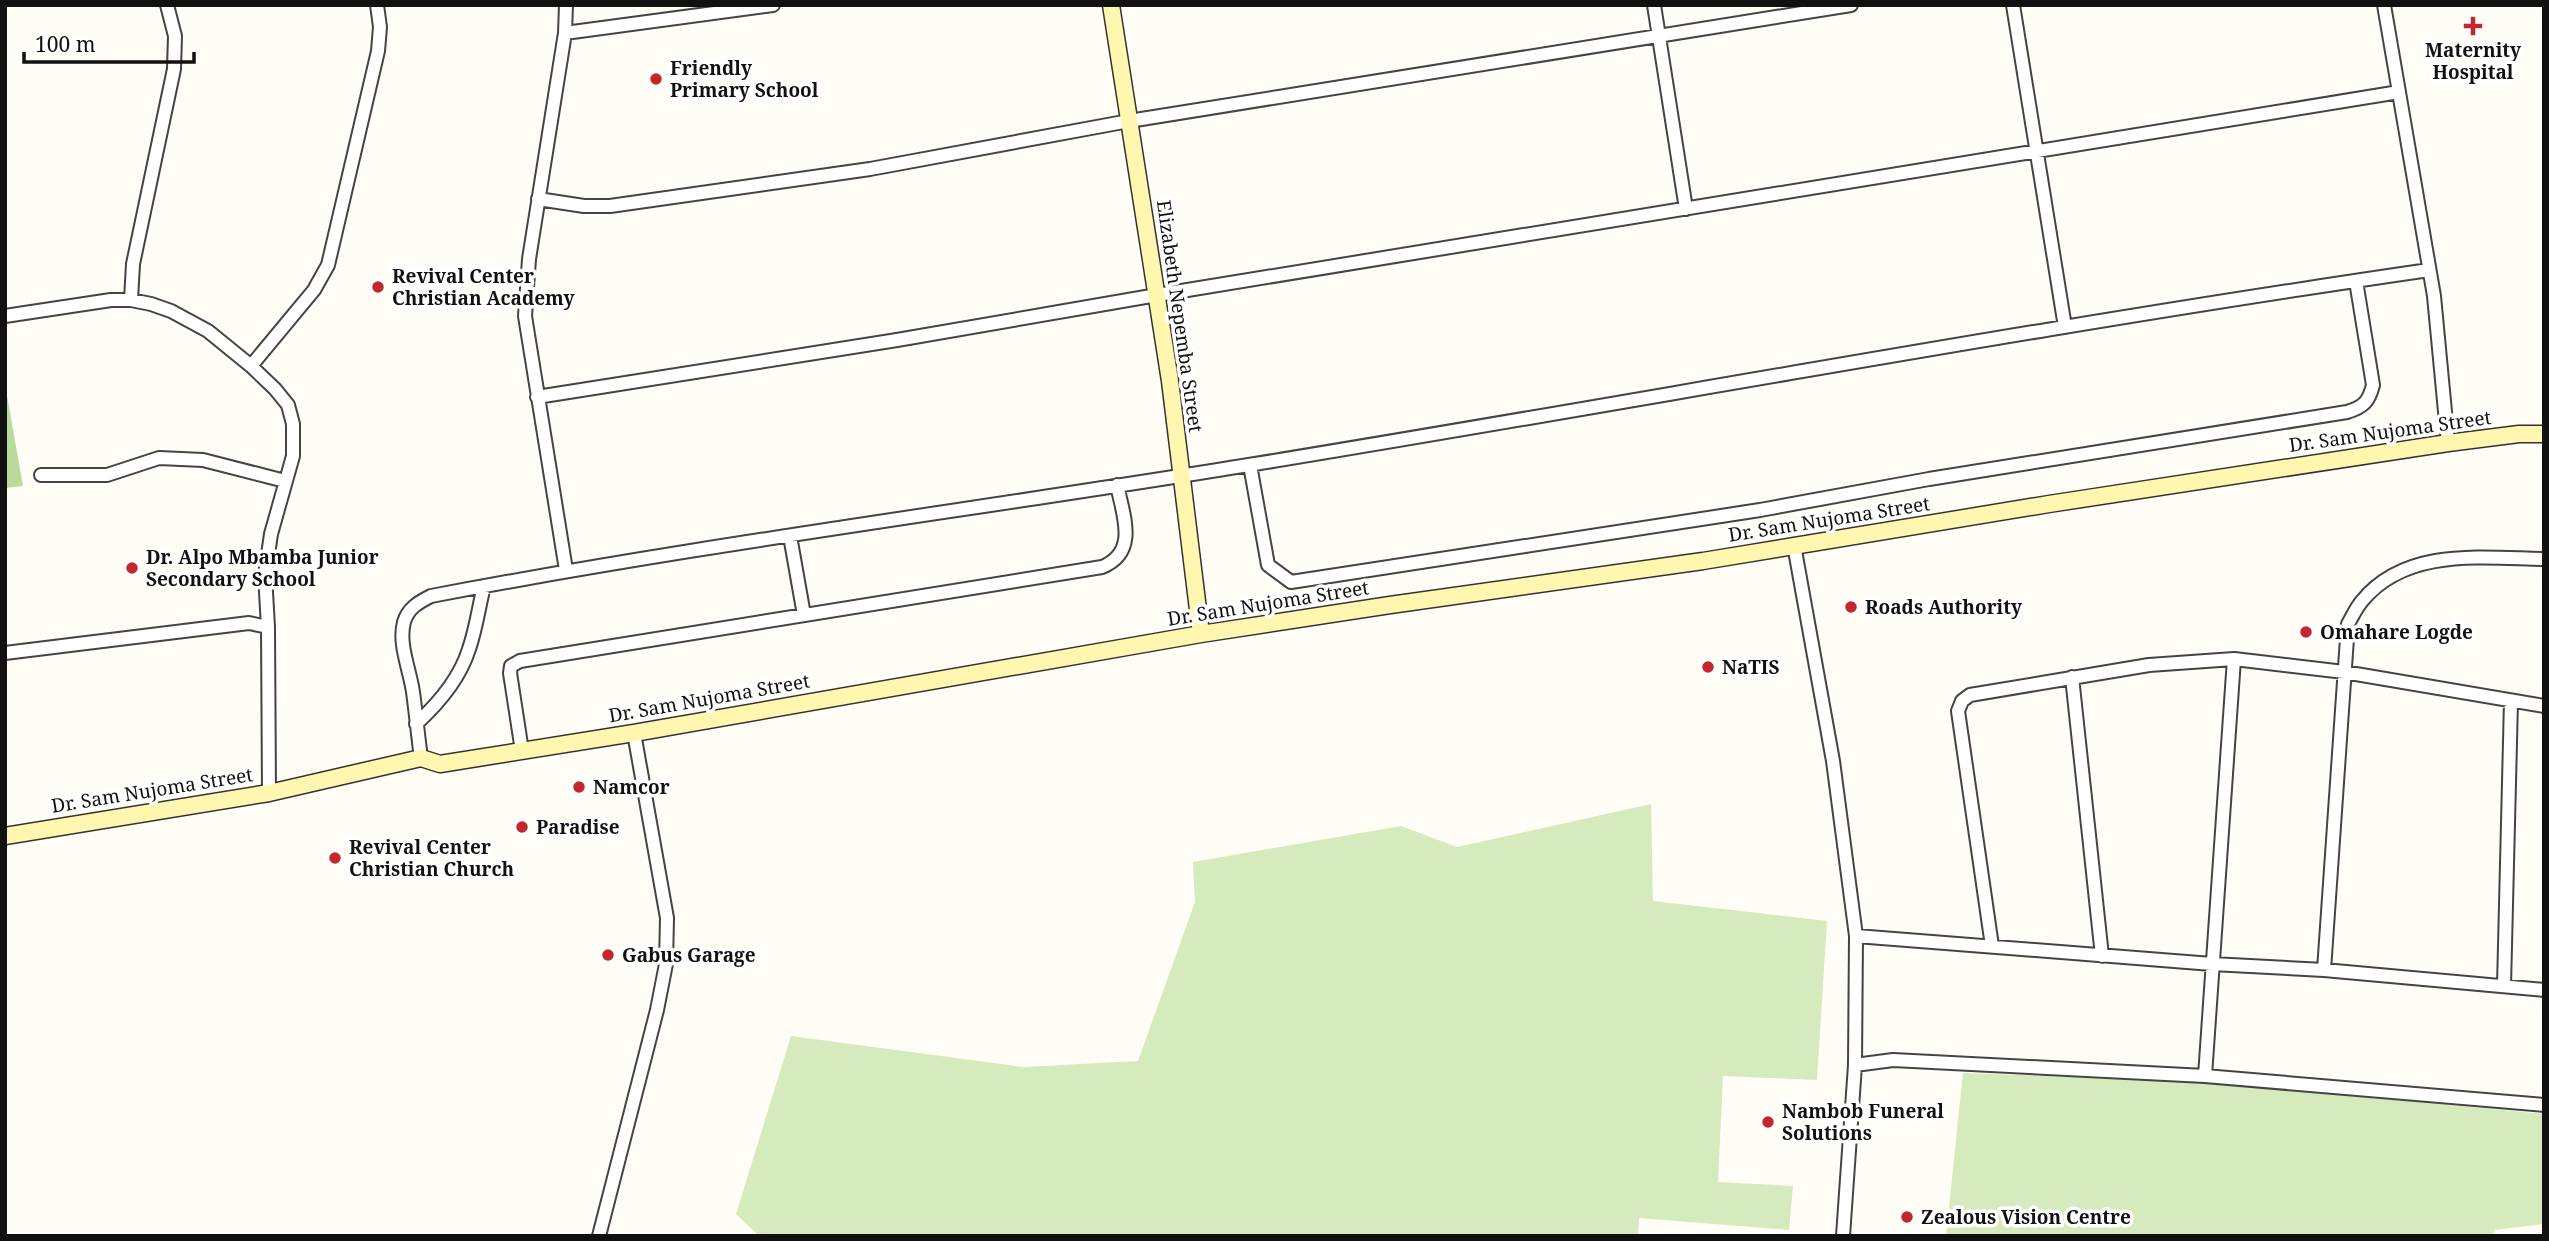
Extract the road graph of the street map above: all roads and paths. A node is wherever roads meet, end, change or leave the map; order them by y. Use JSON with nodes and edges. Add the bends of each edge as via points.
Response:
{"nodes":[{"id":1,"x":167,"y":5,"type":"edge"},
{"id":2,"x":377,"y":5,"type":"edge"},
{"id":3,"x":566,"y":5,"type":"edge"},
{"id":4,"x":773,"y":5,"type":"edge"},
{"id":5,"x":1111,"y":5,"type":"edge"},
{"id":6,"x":1654,"y":5,"type":"edge"},
{"id":7,"x":1851,"y":5,"type":"edge"},
{"id":8,"x":2013,"y":5,"type":"edge"},
{"id":9,"x":2384,"y":5,"type":"edge"},
{"id":10,"x":754,"y":7,"type":"edge"},
{"id":11,"x":565,"y":33,"type":"junction"},
{"id":12,"x":1658,"y":37,"type":"junction"},
{"id":13,"x":2399,"y":92,"type":"junction"},
{"id":14,"x":1129,"y":121,"type":"junction"},
{"id":15,"x":2036,"y":153,"type":"junction"},
{"id":16,"x":538,"y":199,"type":"junction"},
{"id":17,"x":1686,"y":209,"type":"junction"},
{"id":18,"x":2429,"y":270,"type":"junction"},
{"id":19,"x":2356,"y":281,"type":"junction"},
{"id":20,"x":1157,"y":295,"type":"junction"},
{"id":21,"x":131,"y":300,"type":"junction"},
{"id":22,"x":5,"y":316,"type":"edge"},
{"id":23,"x":2065,"y":327,"type":"junction"},
{"id":24,"x":251,"y":366,"type":"junction"},
{"id":25,"x":537,"y":397,"type":"junction"},
{"id":26,"x":2544,"y":434,"type":"edge"},
{"id":27,"x":2448,"y":443,"type":"junction"},
{"id":28,"x":1250,"y":465,"type":"junction"},
{"id":29,"x":41,"y":475,"type":"dead end"},
{"id":30,"x":1182,"y":475,"type":"junction"},
{"id":31,"x":285,"y":481,"type":"junction"},
{"id":32,"x":1117,"y":485,"type":"junction"},
{"id":33,"x":790,"y":536,"type":"junction"},
{"id":34,"x":1794,"y":545,"type":"junction"},
{"id":35,"x":2544,"y":559,"type":"edge"},
{"id":36,"x":566,"y":570,"type":"junction"},
{"id":37,"x":484,"y":586,"type":"junction"},
{"id":38,"x":804,"y":615,"type":"junction"},
{"id":39,"x":268,"y":627,"type":"junction"},
{"id":40,"x":1201,"y":634,"type":"junction"},
{"id":41,"x":5,"y":653,"type":"edge"},
{"id":42,"x":2234,"y":659,"type":"junction"},
{"id":43,"x":2344,"y":672,"type":"junction"},
{"id":44,"x":2072,"y":677,"type":"junction"},
{"id":45,"x":2511,"y":701,"type":"junction"},
{"id":46,"x":2544,"y":706,"type":"edge"},
{"id":47,"x":416,"y":724,"type":"junction"},
{"id":48,"x":634,"y":733,"type":"junction"},
{"id":49,"x":522,"y":751,"type":"junction"},
{"id":50,"x":421,"y":758,"type":"junction"},
{"id":51,"x":269,"y":793,"type":"junction"},
{"id":52,"x":5,"y":836,"type":"edge"},
{"id":53,"x":1856,"y":936,"type":"junction"},
{"id":54,"x":1992,"y":946,"type":"junction"},
{"id":55,"x":2102,"y":956,"type":"junction"},
{"id":56,"x":2213,"y":964,"type":"junction"},
{"id":57,"x":2324,"y":970,"type":"junction"},
{"id":58,"x":2504,"y":986,"type":"junction"},
{"id":59,"x":2544,"y":990,"type":"edge"},
{"id":60,"x":1855,"y":1065,"type":"junction"},
{"id":61,"x":2205,"y":1076,"type":"junction"},
{"id":62,"x":2544,"y":1105,"type":"edge"},
{"id":63,"x":599,"y":1236,"type":"edge"},
{"id":64,"x":1843,"y":1236,"type":"edge"}],
"edges":[{"from":1,"to":21,"type":"street","via":[[175,36],[174,69],[136,248]]},
{"from":2,"to":24,"type":"street","via":[[378,51],[328,265],[314,290]]},
{"from":3,"to":11,"type":"street"},
{"from":4,"to":10,"type":"street"},
{"from":5,"to":14,"type":"street","name":"Elizabeth Nepemba Street"},
{"from":6,"to":12,"type":"street"},
{"from":7,"to":12,"type":"street"},
{"from":8,"to":15,"type":"street"},
{"from":9,"to":13,"type":"street"},
{"from":10,"to":11,"type":"street"},
{"from":11,"to":16,"type":"street"},
{"from":12,"to":14,"type":"street"},
{"from":12,"to":17,"type":"street"},
{"from":13,"to":15,"type":"street"},
{"from":13,"to":18,"type":"street"},
{"from":14,"to":16,"type":"street","via":[[870,169],[610,206]]},
{"from":14,"to":20,"type":"street","name":"Elizabeth Nepemba Street"},
{"from":15,"to":17,"type":"street"},
{"from":15,"to":23,"type":"street"},
{"from":16,"to":25,"type":"street","via":[[525,304]]},
{"from":17,"to":20,"type":"street"},
{"from":18,"to":19,"type":"street"},
{"from":18,"to":27,"type":"street"},
{"from":19,"to":23,"type":"street"},
{"from":19,"to":28,"type":"street","via":[[2373,385],[2361,408],[1760,510],[1291,582],[1268,565]]},
{"from":20,"to":25,"type":"street"},
{"from":20,"to":30,"type":"street","name":"Elizabeth Nepemba Street"},
{"from":21,"to":22,"type":"street"},
{"from":21,"to":24,"type":"street","via":[[171,310]]},
{"from":23,"to":28,"type":"street"},
{"from":24,"to":31,"type":"street","via":[[288,405],[295,439]]},
{"from":25,"to":36,"type":"street"},
{"from":26,"to":27,"type":"street","name":"Dr. Sam Nujoma Street"},
{"from":27,"to":34,"type":"street","name":"Dr. Sam Nujoma Street"},
{"from":28,"to":30,"type":"street"},
{"from":29,"to":31,"type":"street","via":[[107,475],[159,458],[203,460]]},
{"from":30,"to":32,"type":"street"},
{"from":30,"to":40,"type":"street","name":"Elizabeth Nepemba Street"},
{"from":31,"to":39,"type":"street","via":[[267,552]]},
{"from":32,"to":33,"type":"street"},
{"from":32,"to":38,"type":"street","via":[[1126,537],[1125,548],[1115,562]]},
{"from":33,"to":36,"type":"street"},
{"from":33,"to":38,"type":"street"},
{"from":34,"to":40,"type":"street","name":"Dr. Sam Nujoma Street"},
{"from":34,"to":53,"type":"street","via":[[1833,761]]},
{"from":35,"to":43,"type":"street","via":[[2464,558],[2407,568],[2362,600],[2348,624]]},
{"from":36,"to":37,"type":"street"},
{"from":37,"to":47,"type":"street","via":[[462,666],[433,709]]},
{"from":37,"to":47,"type":"street","via":[[431,596],[408,612],[403,639]]},
{"from":38,"to":49,"type":"street","via":[[520,661],[511,666],[510,673]]},
{"from":39,"to":41,"type":"street","via":[[249,623]]},
{"from":39,"to":51,"type":"street"},
{"from":40,"to":48,"type":"street","name":"Dr. Sam Nujoma Street"},
{"from":42,"to":43,"type":"street"},
{"from":42,"to":44,"type":"street","via":[[2149,664]]},
{"from":42,"to":56,"type":"street"},
{"from":43,"to":45,"type":"street"},
{"from":43,"to":57,"type":"street"},
{"from":44,"to":54,"type":"street","via":[[1970,695],[1958,711]]},
{"from":44,"to":55,"type":"street"},
{"from":45,"to":46,"type":"street"},
{"from":45,"to":58,"type":"street"},
{"from":47,"to":50,"type":"street"},
{"from":48,"to":49,"type":"street","name":"Dr. Sam Nujoma Street"},
{"from":48,"to":63,"type":"street","via":[[668,942],[657,1010]]},
{"from":49,"to":50,"type":"street","name":"Dr. Sam Nujoma Street","via":[[440,764]]},
{"from":50,"to":51,"type":"street","name":"Dr. Sam Nujoma Street"},
{"from":51,"to":52,"type":"street","name":"Dr. Sam Nujoma Street"},
{"from":53,"to":54,"type":"street"},
{"from":53,"to":60,"type":"street"},
{"from":54,"to":55,"type":"street"},
{"from":55,"to":56,"type":"street"},
{"from":56,"to":57,"type":"street"},
{"from":56,"to":61,"type":"street"},
{"from":57,"to":58,"type":"street"},
{"from":58,"to":59,"type":"street"},
{"from":60,"to":61,"type":"street","via":[[1893,1060]]},
{"from":60,"to":64,"type":"street"},
{"from":61,"to":62,"type":"street"}]}
